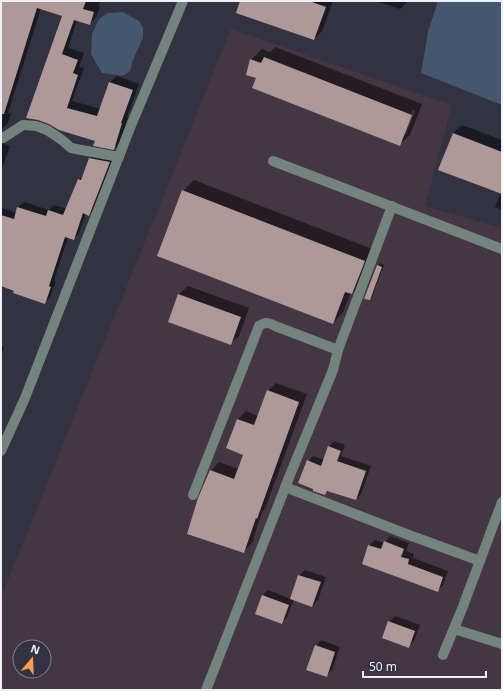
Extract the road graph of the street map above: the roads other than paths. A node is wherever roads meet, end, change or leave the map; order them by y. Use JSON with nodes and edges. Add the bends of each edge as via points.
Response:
{"nodes":[{"id":1,"x":183,"y":1,"type":"edge"},
{"id":2,"x":1,"y":137,"type":"edge"},
{"id":3,"x":119,"y":157,"type":"junction"},
{"id":4,"x":273,"y":161,"type":"dead end"},
{"id":5,"x":392,"y":206,"type":"junction"},
{"id":6,"x":502,"y":249,"type":"edge"},
{"id":7,"x":338,"y":350,"type":"junction"},
{"id":8,"x":1,"y":451,"type":"edge"},
{"id":9,"x":285,"y":487,"type":"junction"},
{"id":10,"x":192,"y":495,"type":"dead end"},
{"id":11,"x":502,"y":502,"type":"edge"},
{"id":12,"x":480,"y":560,"type":"junction"},
{"id":13,"x":454,"y":629,"type":"junction"},
{"id":14,"x":502,"y":644,"type":"edge"},
{"id":15,"x":443,"y":656,"type":"dead end"},
{"id":16,"x":206,"y":690,"type":"edge"}],
"edges":[{"from":1,"to":3,"type":"street"},
{"from":2,"to":3,"type":"street","via":[[22,125],[36,126],[47,130],[71,148]]},
{"from":3,"to":8,"type":"street","via":[[25,398]]},
{"from":4,"to":5,"type":"street"},
{"from":5,"to":6,"type":"street"},
{"from":5,"to":7,"type":"street"},
{"from":7,"to":9,"type":"street","via":[[333,370]]},
{"from":7,"to":10,"type":"street","via":[[269,322],[259,326]]},
{"from":9,"to":12,"type":"street"},
{"from":9,"to":16,"type":"street"},
{"from":11,"to":12,"type":"street"},
{"from":12,"to":13,"type":"street"},
{"from":13,"to":14,"type":"street"},
{"from":13,"to":15,"type":"street"}]}
